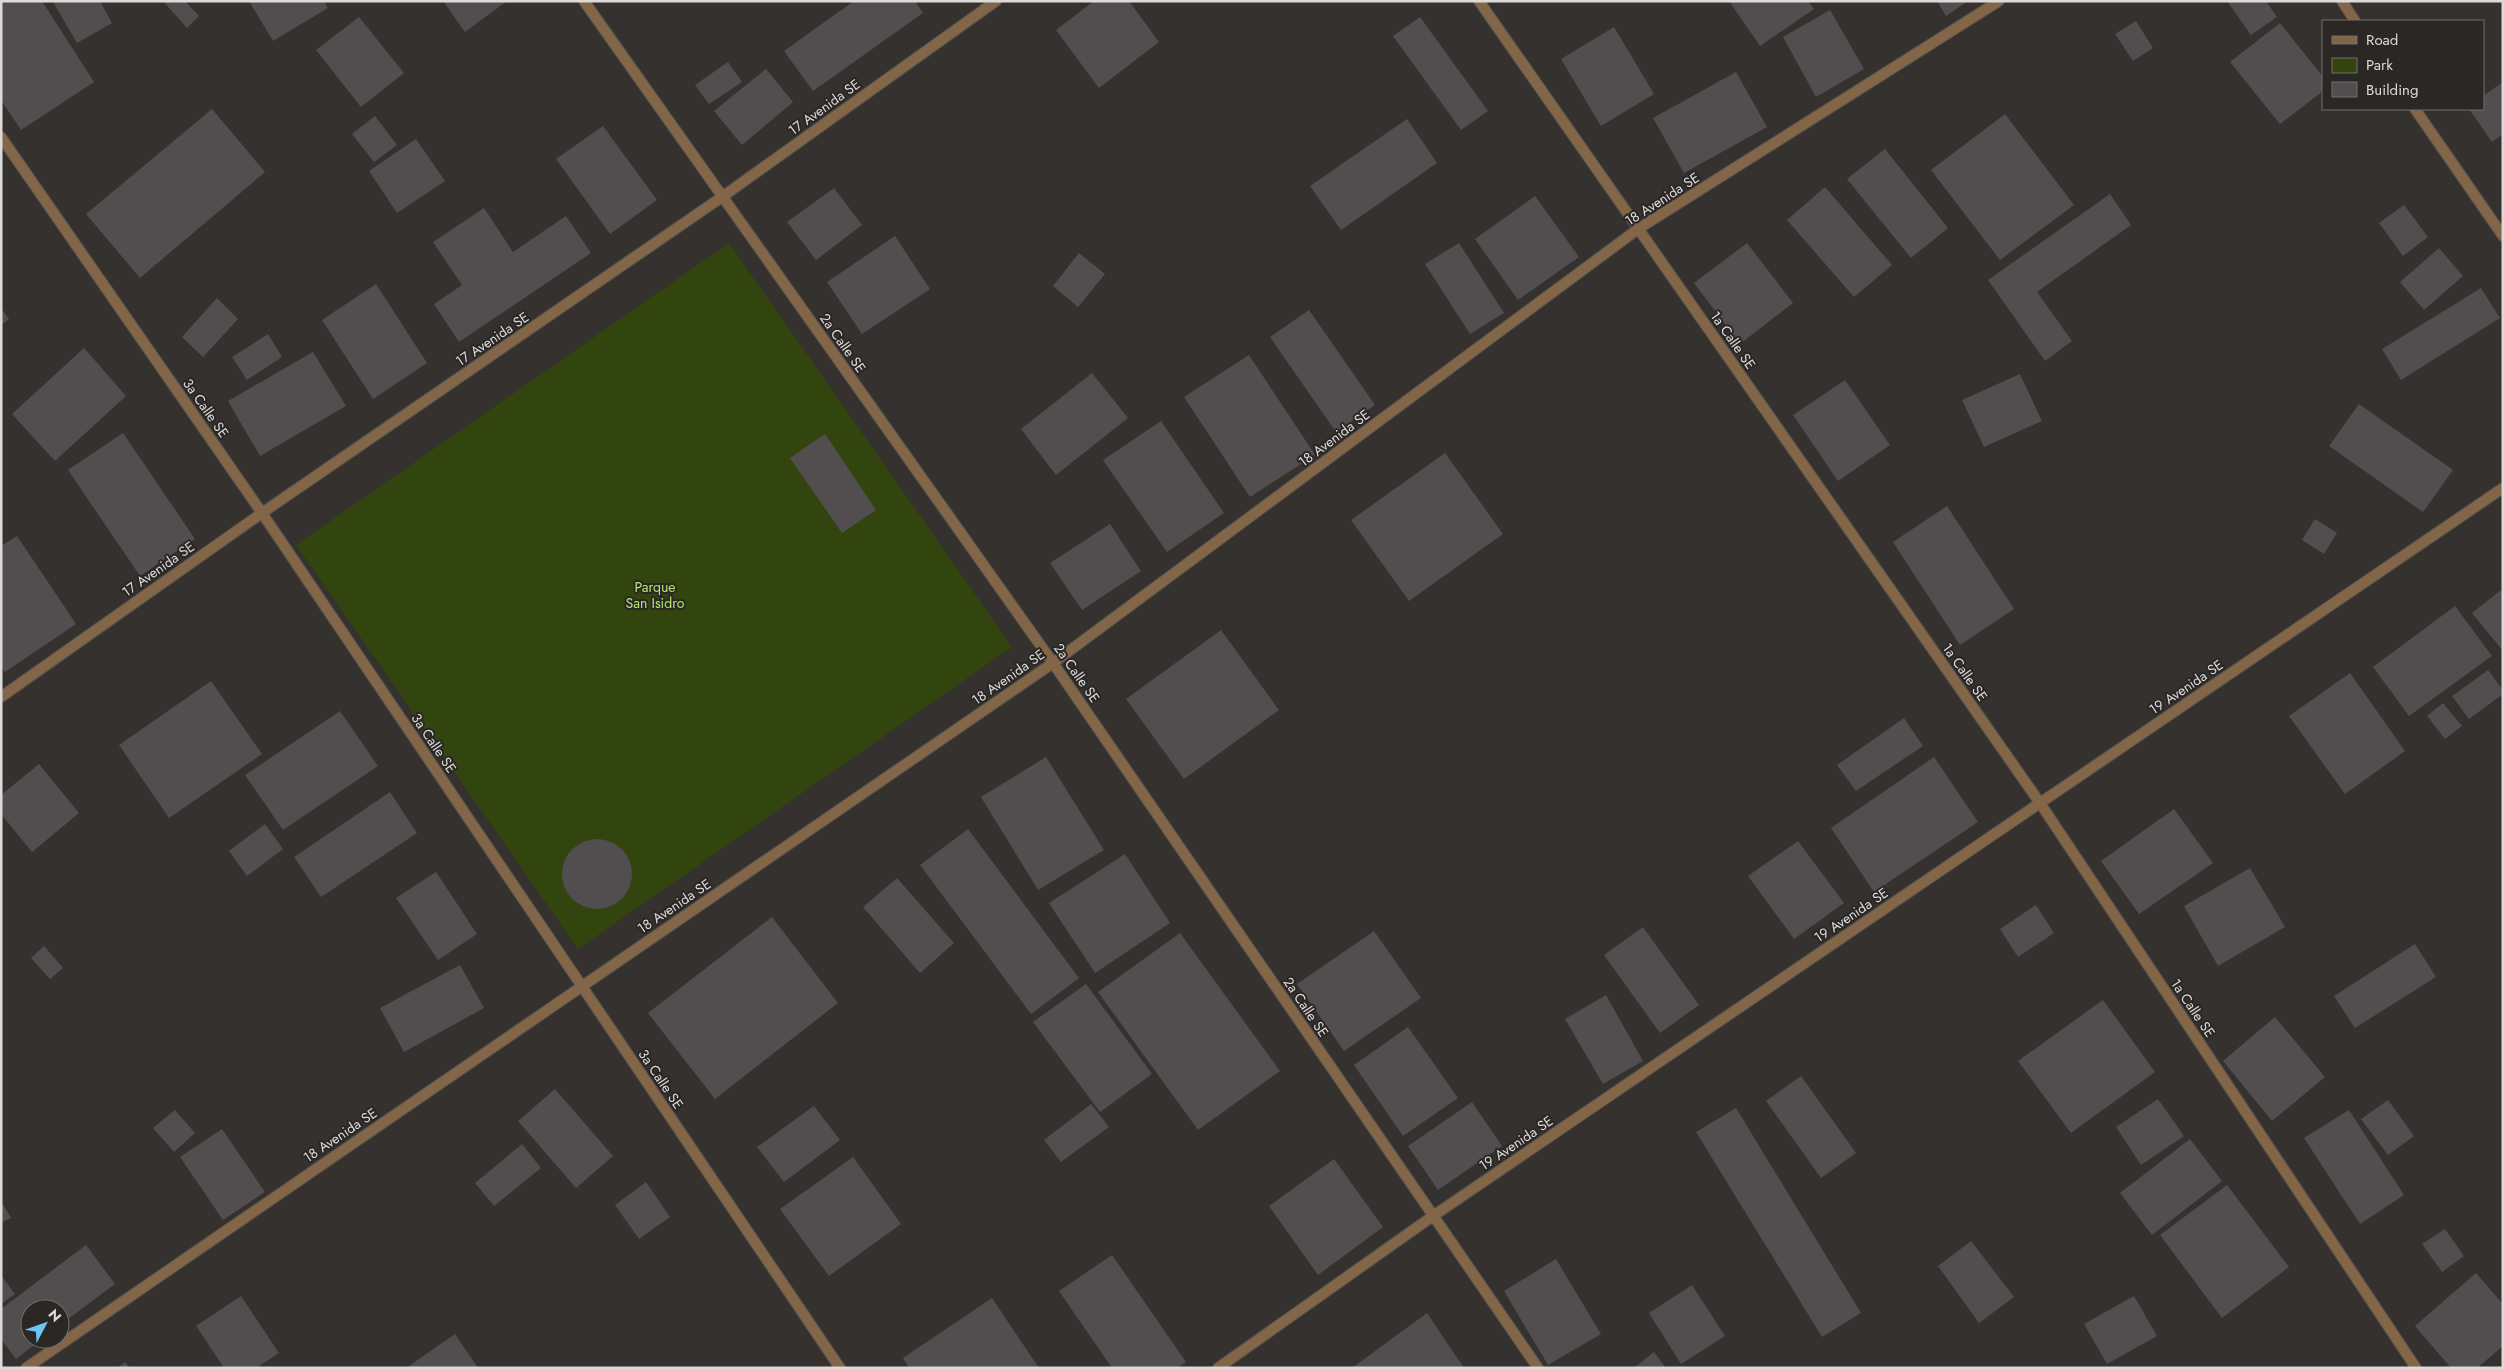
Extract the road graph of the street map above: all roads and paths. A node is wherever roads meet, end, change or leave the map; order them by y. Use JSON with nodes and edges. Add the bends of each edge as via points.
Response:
{"nodes":[{"id":1,"x":584,"y":1,"type":"edge"},
{"id":2,"x":996,"y":1,"type":"edge"},
{"id":3,"x":1479,"y":1,"type":"edge"},
{"id":4,"x":1999,"y":1,"type":"edge"},
{"id":5,"x":2342,"y":1,"type":"edge"},
{"id":6,"x":2354,"y":20,"type":"edge"},
{"id":7,"x":2416,"y":110,"type":"edge"},
{"id":8,"x":1,"y":137,"type":"edge"},
{"id":9,"x":722,"y":197,"type":"junction"},
{"id":10,"x":1638,"y":229,"type":"junction"},
{"id":11,"x":2503,"y":236,"type":"edge"},
{"id":12,"x":2503,"y":488,"type":"edge"},
{"id":13,"x":262,"y":513,"type":"junction"},
{"id":14,"x":1053,"y":663,"type":"junction"},
{"id":15,"x":1,"y":697,"type":"edge"},
{"id":16,"x":2040,"y":803,"type":"junction"},
{"id":17,"x":582,"y":986,"type":"junction"},
{"id":18,"x":1433,"y":1216,"type":"junction"},
{"id":19,"x":26,"y":1368,"type":"edge"},
{"id":20,"x":840,"y":1368,"type":"edge"},
{"id":21,"x":1218,"y":1368,"type":"edge"},
{"id":22,"x":1538,"y":1368,"type":"edge"},
{"id":23,"x":2416,"y":1368,"type":"edge"}],
"edges":[{"from":1,"to":9,"type":"street","name":"2a Calle SE"},
{"from":2,"to":9,"type":"street","name":"17 Avenida SE"},
{"from":3,"to":10,"type":"street","name":"1a Calle SE"},
{"from":4,"to":10,"type":"street","name":"18 Avenida SE"},
{"from":5,"to":6,"type":"street"},
{"from":7,"to":11,"type":"street"},
{"from":8,"to":13,"type":"street","name":"3a Calle SE"},
{"from":9,"to":13,"type":"street","name":"17 Avenida SE"},
{"from":9,"to":14,"type":"street","name":"2a Calle SE"},
{"from":10,"to":14,"type":"street","name":"18 Avenida SE"},
{"from":10,"to":16,"type":"street","name":"1a Calle SE"},
{"from":12,"to":16,"type":"street","name":"19 Avenida SE"},
{"from":13,"to":15,"type":"street","name":"17 Avenida SE"},
{"from":13,"to":17,"type":"street","name":"3a Calle SE"},
{"from":14,"to":17,"type":"street","name":"18 Avenida SE"},
{"from":14,"to":18,"type":"street","name":"2a Calle SE"},
{"from":16,"to":18,"type":"street","name":"19 Avenida SE"},
{"from":16,"to":23,"type":"street","name":"1a Calle SE"},
{"from":17,"to":19,"type":"street","name":"18 Avenida SE"},
{"from":17,"to":20,"type":"street","name":"3a Calle SE"},
{"from":18,"to":21,"type":"street","name":"19 Avenida SE"},
{"from":18,"to":22,"type":"street","name":"2a Calle SE"}]}
